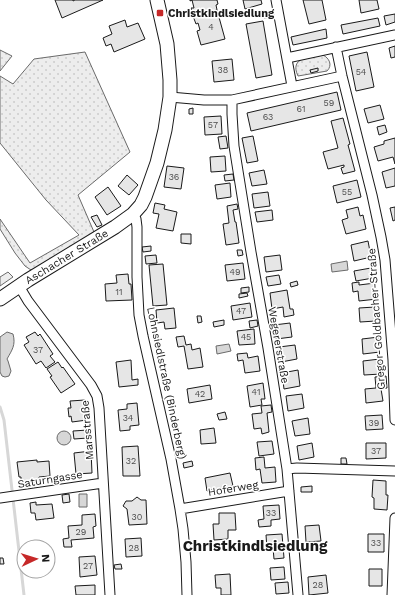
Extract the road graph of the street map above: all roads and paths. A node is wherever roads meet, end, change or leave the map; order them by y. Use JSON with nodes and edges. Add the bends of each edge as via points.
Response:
{"nodes":[{"id":1,"x":157,"y":0,"type":"edge"},
{"id":2,"x":276,"y":0,"type":"edge"},
{"id":3,"x":395,"y":35,"type":"edge"},
{"id":4,"x":336,"y":47,"type":"junction"},
{"id":5,"x":287,"y":58,"type":"junction"},
{"id":6,"x":342,"y":76,"type":"junction"},
{"id":7,"x":292,"y":86,"type":"junction"},
{"id":8,"x":170,"y":97,"type":"junction"},
{"id":9,"x":232,"y":100,"type":"junction"},
{"id":10,"x":133,"y":214,"type":"junction"},
{"id":11,"x":20,"y":286,"type":"junction"},
{"id":12,"x":0,"y":299,"type":"edge"},
{"id":13,"x":395,"y":420,"type":"edge"},
{"id":14,"x":287,"y":469,"type":"junction"},
{"id":15,"x":395,"y":471,"type":"edge"},
{"id":16,"x":103,"y":483,"type":"junction"},
{"id":17,"x":289,"y":491,"type":"junction"},
{"id":18,"x":4,"y":498,"type":"edge"},
{"id":19,"x":180,"y":509,"type":"junction"},
{"id":20,"x":395,"y":518,"type":"edge"},
{"id":21,"x":110,"y":595,"type":"edge"},
{"id":22,"x":187,"y":595,"type":"edge"},
{"id":23,"x":298,"y":595,"type":"edge"},
{"id":24,"x":392,"y":595,"type":"edge"}],
"edges":[{"from":1,"to":8,"type":"street","via":[[168,44]]},
{"from":2,"to":5,"type":"street"},
{"from":3,"to":4,"type":"street"},
{"from":4,"to":5,"type":"street"},
{"from":4,"to":6,"type":"street","name":"Gregor-Goldbacher-Straße"},
{"from":5,"to":7,"type":"street"},
{"from":6,"to":7,"type":"street"},
{"from":6,"to":13,"type":"street","name":"Gregor-Goldbacher-Straße","via":[[372,195],[385,260]]},
{"from":7,"to":9,"type":"street"},
{"from":8,"to":9,"type":"street"},
{"from":8,"to":10,"type":"street","name":"Aschacher Straße","via":[[156,163],[145,197]]},
{"from":9,"to":14,"type":"street","name":"Wegererstraße","via":[[234,146]]},
{"from":10,"to":11,"type":"street","name":"Aschacher Straße"},
{"from":10,"to":19,"type":"street","name":"Lohnsiedlstraße (Binderberg)","via":[[137,227],[139,315]]},
{"from":11,"to":12,"type":"street","name":"Aschacher Straße"},
{"from":11,"to":16,"type":"street","name":"Marsstraße","via":[[28,301],[97,396]]},
{"from":14,"to":15,"type":"street"},
{"from":14,"to":17,"type":"street","name":"Wegererstraße"},
{"from":16,"to":18,"type":"street","name":"Saturngasse"},
{"from":16,"to":21,"type":"street","name":"Marsstraße"},
{"from":17,"to":19,"type":"street","name":"Hoferweg"},
{"from":17,"to":23,"type":"street","name":"Wegererstraße"},
{"from":19,"to":22,"type":"street","name":"Lohnsiedlstraße (Binderberg)"},
{"from":20,"to":24,"type":"street"}]}
